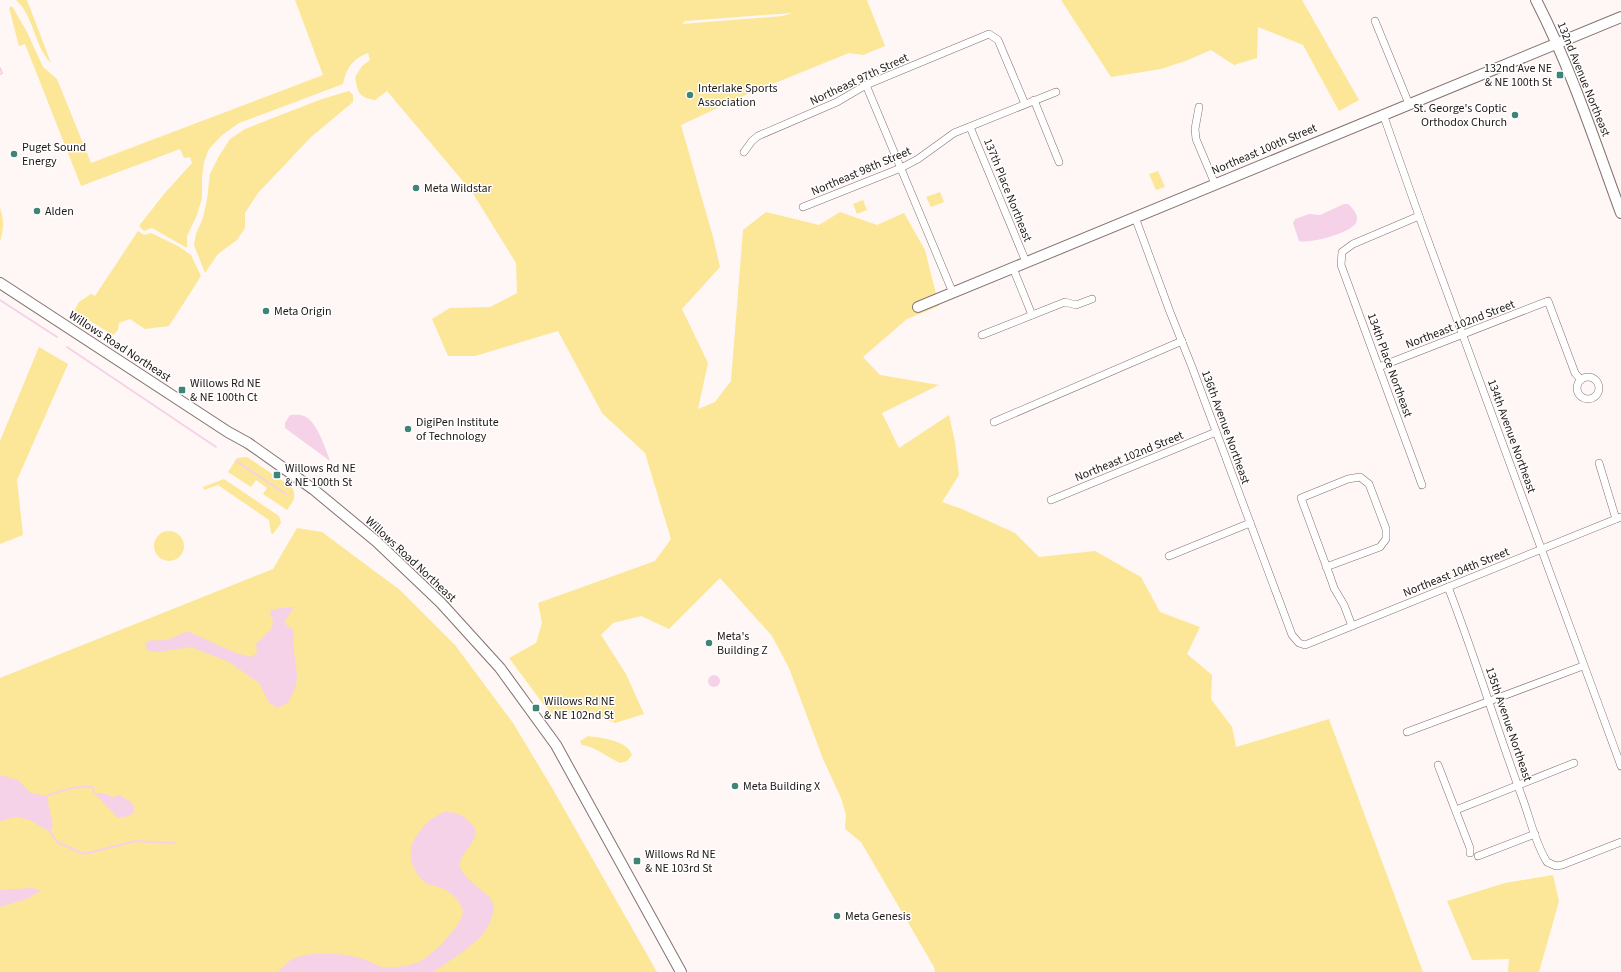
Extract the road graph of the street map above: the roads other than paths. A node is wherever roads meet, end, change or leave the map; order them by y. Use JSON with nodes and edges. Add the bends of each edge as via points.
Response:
{"nodes":[{"id":1,"x":1536,"y":0,"type":"edge"},
{"id":2,"x":1621,"y":17,"type":"edge"},
{"id":3,"x":1375,"y":21,"type":"dead end"},
{"id":4,"x":1557,"y":43,"type":"junction"},
{"id":5,"x":866,"y":85,"type":"junction"},
{"id":6,"x":1056,"y":92,"type":"dead end"},
{"id":7,"x":1034,"y":100,"type":"junction"},
{"id":8,"x":1025,"y":104,"type":"junction"},
{"id":9,"x":1409,"y":104,"type":"junction"},
{"id":10,"x":1199,"y":107,"type":"dead end"},
{"id":11,"x":1384,"y":114,"type":"junction"},
{"id":12,"x":970,"y":127,"type":"junction"},
{"id":13,"x":744,"y":152,"type":"dead end"},
{"id":14,"x":1059,"y":162,"type":"dead end"},
{"id":15,"x":901,"y":168,"type":"junction"},
{"id":16,"x":1215,"y":184,"type":"junction"},
{"id":17,"x":802,"y":207,"type":"dead end"},
{"id":18,"x":1620,"y":210,"type":"edge"},
{"id":19,"x":1419,"y":216,"type":"junction"},
{"id":20,"x":1135,"y":217,"type":"junction"},
{"id":21,"x":1026,"y":262,"type":"junction"},
{"id":22,"x":1013,"y":268,"type":"junction"},
{"id":23,"x":0,"y":283,"type":"edge"},
{"id":24,"x":953,"y":293,"type":"junction"},
{"id":25,"x":1092,"y":299,"type":"dead end"},
{"id":26,"x":918,"y":307,"type":"dead end"},
{"id":27,"x":1032,"y":315,"type":"junction"},
{"id":28,"x":982,"y":335,"type":"dead end"},
{"id":29,"x":1463,"y":335,"type":"junction"},
{"id":30,"x":1182,"y":341,"type":"junction"},
{"id":31,"x":1379,"y":367,"type":"junction"},
{"id":32,"x":1581,"y":380,"type":"dead end"},
{"id":33,"x":994,"y":422,"type":"dead end"},
{"id":34,"x":1216,"y":432,"type":"junction"},
{"id":35,"x":1599,"y":463,"type":"dead end"},
{"id":36,"x":1422,"y":485,"type":"dead end"},
{"id":37,"x":1051,"y":500,"type":"dead end"},
{"id":38,"x":1618,"y":518,"type":"edge"},
{"id":39,"x":1250,"y":523,"type":"junction"},
{"id":40,"x":1542,"y":550,"type":"junction"},
{"id":41,"x":1169,"y":556,"type":"dead end"},
{"id":42,"x":1326,"y":567,"type":"junction"},
{"id":43,"x":1448,"y":587,"type":"junction"},
{"id":44,"x":1352,"y":626,"type":"junction"},
{"id":45,"x":1299,"y":643,"type":"joint"},
{"id":46,"x":1583,"y":666,"type":"junction"},
{"id":47,"x":1488,"y":702,"type":"junction"},
{"id":48,"x":1407,"y":732,"type":"dead end"},
{"id":49,"x":1574,"y":763,"type":"dead end"},
{"id":50,"x":1438,"y":765,"type":"dead end"},
{"id":51,"x":1621,"y":766,"type":"edge"},
{"id":52,"x":1518,"y":785,"type":"junction"},
{"id":53,"x":1456,"y":810,"type":"junction"},
{"id":54,"x":1535,"y":834,"type":"junction"},
{"id":55,"x":1621,"y":842,"type":"edge"},
{"id":56,"x":1470,"y":853,"type":"dead end"},
{"id":57,"x":1478,"y":856,"type":"dead end"},
{"id":58,"x":681,"y":972,"type":"edge"}],
"edges":[{"from":1,"to":4,"type":"street","name":"132nd Avenue Northeast"},
{"from":2,"to":4,"type":"street","name":"Northeast 100th Street"},
{"from":3,"to":9,"type":"street"},
{"from":4,"to":9,"type":"street","name":"Northeast 100th Street"},
{"from":4,"to":18,"type":"street","name":"132nd Avenue Northeast"},
{"from":5,"to":8,"type":"street","name":"Northeast 97th Street","via":[[989,34],[998,40]]},
{"from":5,"to":13,"type":"street","name":"Northeast 97th Street","via":[[838,102],[758,136]]},
{"from":5,"to":15,"type":"street"},
{"from":6,"to":7,"type":"street","name":"Northeast 98th Street"},
{"from":7,"to":8,"type":"street","name":"Northeast 98th Street"},
{"from":7,"to":14,"type":"street"},
{"from":8,"to":12,"type":"street","name":"Northeast 98th Street"},
{"from":9,"to":11,"type":"street","name":"Northeast 100th Street"},
{"from":10,"to":16,"type":"street","via":[[1196,139]]},
{"from":11,"to":16,"type":"street","name":"Northeast 100th Street"},
{"from":11,"to":19,"type":"street","name":"134th Avenue Northeast"},
{"from":12,"to":15,"type":"street","name":"Northeast 98th Street","via":[[954,133]]},
{"from":12,"to":21,"type":"street","name":"137th Place Northeast"},
{"from":15,"to":17,"type":"street","name":"Northeast 98th Street"},
{"from":15,"to":24,"type":"street"},
{"from":16,"to":20,"type":"street","name":"Northeast 100th Street"},
{"from":19,"to":29,"type":"street","name":"134th Avenue Northeast"},
{"from":19,"to":31,"type":"street","name":"134th Place Northeast","via":[[1352,244],[1342,252],[1341,265]]},
{"from":20,"to":21,"type":"street","name":"Northeast 100th Street"},
{"from":20,"to":30,"type":"street","name":"136th Avenue Northeast"},
{"from":21,"to":22,"type":"street","name":"Northeast 100th Street"},
{"from":22,"to":24,"type":"street","name":"Northeast 100th Street"},
{"from":22,"to":27,"type":"street"},
{"from":23,"to":58,"type":"street","name":"Willows Road Northeast","via":[[248,443],[313,489],[377,542],[436,598],[500,668],[549,733]]},
{"from":24,"to":26,"type":"street","name":"Northeast 100th Street"},
{"from":25,"to":27,"type":"street","via":[[1076,305],[1065,302]]},
{"from":27,"to":28,"type":"street"},
{"from":29,"to":31,"type":"street","name":"Northeast 102nd Street"},
{"from":29,"to":32,"type":"street","name":"Northeast 102nd Street","via":[[1548,301],[1575,373]]},
{"from":29,"to":40,"type":"street","name":"134th Avenue Northeast"},
{"from":30,"to":33,"type":"street"},
{"from":30,"to":34,"type":"street","name":"136th Avenue Northeast"},
{"from":31,"to":36,"type":"street","name":"134th Place Northeast"},
{"from":34,"to":37,"type":"street","name":"Northeast 102nd Street"},
{"from":34,"to":39,"type":"street","name":"136th Avenue Northeast"},
{"from":35,"to":38,"type":"street"},
{"from":38,"to":40,"type":"street","name":"Northeast 104th Street"},
{"from":39,"to":41,"type":"street"},
{"from":39,"to":45,"type":"street","name":"136th Avenue Northeast","via":[[1292,635]]},
{"from":40,"to":43,"type":"street","name":"Northeast 104th Street"},
{"from":40,"to":46,"type":"street","name":"134th Avenue Northeast"},
{"from":42,"to":42,"type":"street","via":[[1301,498],[1348,479],[1360,478],[1369,484],[1386,529],[1386,539],[1380,547]]},
{"from":42,"to":44,"type":"street"},
{"from":43,"to":44,"type":"street","name":"Northeast 104th Street"},
{"from":43,"to":47,"type":"street","name":"135th Avenue Northeast","via":[[1477,663]]},
{"from":44,"to":45,"type":"street","name":"Northeast 104th Street","via":[[1305,645]]},
{"from":46,"to":47,"type":"street"},
{"from":46,"to":51,"type":"street","name":"134th Avenue Northeast"},
{"from":47,"to":48,"type":"street"},
{"from":47,"to":52,"type":"street","name":"135th Avenue Northeast"},
{"from":49,"to":52,"type":"street"},
{"from":50,"to":53,"type":"street"},
{"from":52,"to":53,"type":"street"},
{"from":52,"to":54,"type":"street","name":"135th Avenue Northeast"},
{"from":53,"to":56,"type":"street"},
{"from":54,"to":55,"type":"street","name":"135th Avenue Northeast","via":[[1544,857],[1552,865],[1562,865]]},
{"from":54,"to":57,"type":"street"}]}
